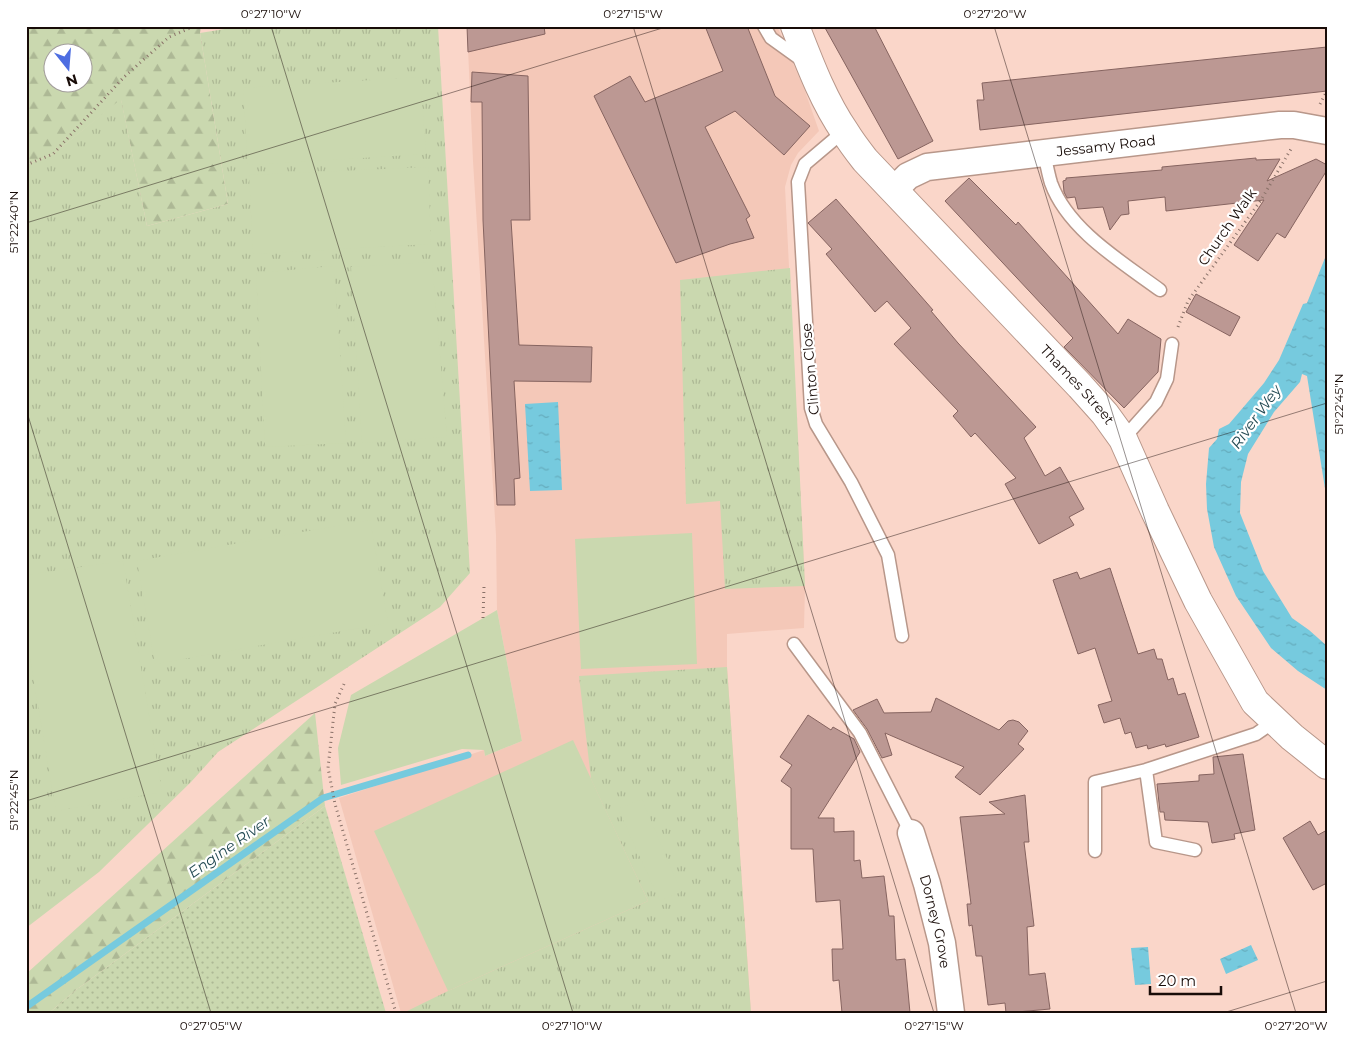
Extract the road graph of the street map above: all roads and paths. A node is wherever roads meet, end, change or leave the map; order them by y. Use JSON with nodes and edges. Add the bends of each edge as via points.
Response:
{"nodes":[{"id":1,"x":195,"y":26,"type":"edge"},
{"id":2,"x":764,"y":26,"type":"edge"},
{"id":3,"x":796,"y":26,"type":"edge"},
{"id":4,"x":811,"y":67,"type":"junction"},
{"id":5,"x":1317,"y":129,"type":"edge"},
{"id":6,"x":844,"y":131,"type":"junction"},
{"id":7,"x":1044,"y":152,"type":"junction"},
{"id":8,"x":26,"y":166,"type":"edge"},
{"id":9,"x":894,"y":190,"type":"junction"},
{"id":10,"x":1160,"y":290,"type":"dead end"},
{"id":11,"x":1172,"y":344,"type":"joint"},
{"id":12,"x":1123,"y":439,"type":"junction"},
{"id":13,"x":484,"y":587,"type":"dead end"},
{"id":14,"x":483,"y":618,"type":"dead end"},
{"id":15,"x":902,"y":636,"type":"dead end"},
{"id":16,"x":794,"y":644,"type":"dead end"},
{"id":17,"x":344,"y":684,"type":"dead end"},
{"id":18,"x":1275,"y":721,"type":"junction"},
{"id":19,"x":1327,"y":765,"type":"edge"},
{"id":20,"x":1146,"y":770,"type":"junction"},
{"id":21,"x":911,"y":833,"type":"joint"},
{"id":22,"x":1195,"y":850,"type":"dead end"},
{"id":23,"x":1095,"y":851,"type":"dead end"},
{"id":24,"x":396,"y":1013,"type":"edge"},
{"id":25,"x":951,"y":1013,"type":"edge"}],
"edges":[{"from":1,"to":8,"type":"path","via":[[169,37],[124,77],[53,154]]},
{"from":2,"to":4,"type":"lane","via":[[771,38]]},
{"from":3,"to":4,"type":"street","name":"Thames Street"},
{"from":4,"to":6,"type":"street","name":"Thames Street"},
{"from":5,"to":7,"type":"street","name":"Jessamy Road","via":[[1294,125],[1263,127]]},
{"from":5,"to":11,"type":"path","name":"Church Walk","via":[[1293,146],[1261,200],[1188,301]]},
{"from":6,"to":9,"type":"street","name":"Thames Street","via":[[865,160]]},
{"from":6,"to":15,"type":"lane","name":"Clinton Close","via":[[805,164],[798,182],[811,408],[816,424],[851,482],[888,554]]},
{"from":7,"to":9,"type":"street","name":"Jessamy Road","via":[[926,167],[908,176]]},
{"from":7,"to":10,"type":"lane","via":[[1054,188],[1078,224],[1099,245]]},
{"from":9,"to":12,"type":"street","name":"Thames Street","via":[[1080,386]]},
{"from":11,"to":12,"type":"lane","via":[[1167,379],[1156,402]]},
{"from":12,"to":18,"type":"street","name":"Thames Street","via":[[1198,601],[1255,702]]},
{"from":13,"to":14,"type":"path"},
{"from":16,"to":21,"type":"lane","via":[[860,733]]},
{"from":17,"to":24,"type":"path","via":[[335,704],[328,768],[331,789]]},
{"from":18,"to":19,"type":"street","name":"Thames Street"},
{"from":18,"to":20,"type":"lane","via":[[1256,734]]},
{"from":20,"to":22,"type":"lane","via":[[1156,842]]},
{"from":20,"to":23,"type":"lane","via":[[1095,782]]},
{"from":21,"to":25,"type":"street","name":"Dorney Grove","via":[[942,943]]}]}
